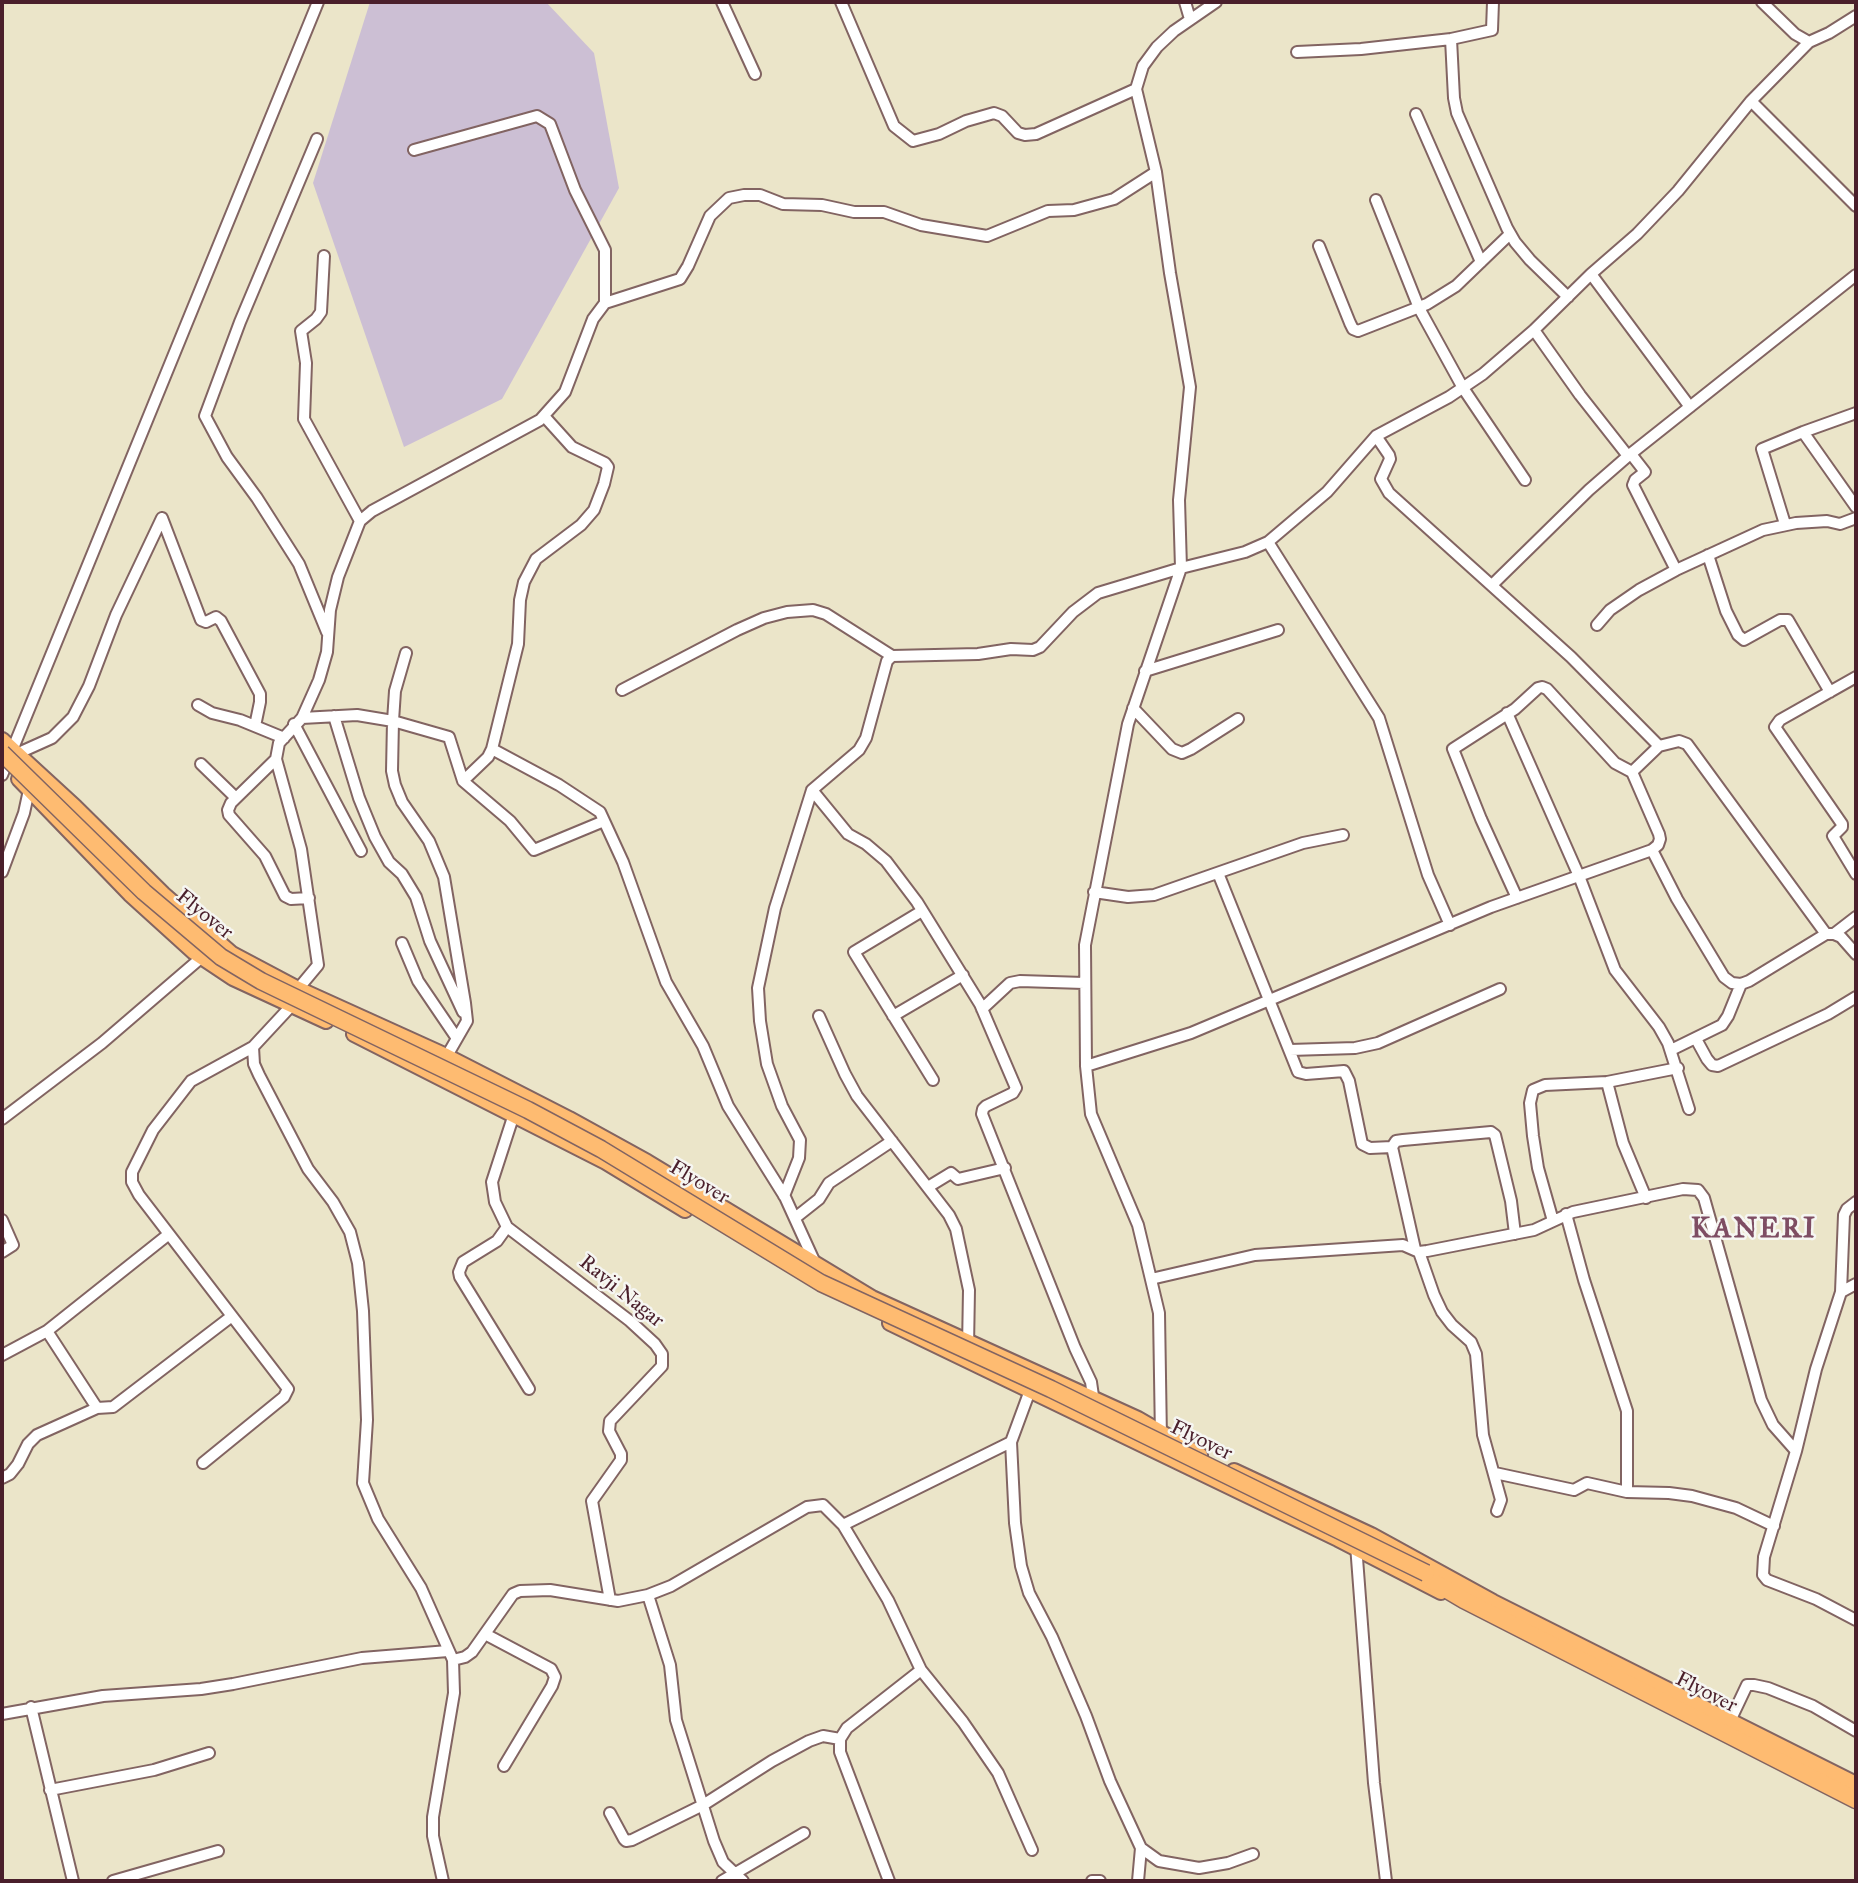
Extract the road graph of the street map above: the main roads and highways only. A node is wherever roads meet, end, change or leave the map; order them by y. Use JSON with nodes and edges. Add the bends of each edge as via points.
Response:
{"nodes":[{"id":1,"x":7,"y":759,"type":"edge"},
{"id":2,"x":1426,"y":1573,"type":"junction"},
{"id":3,"x":1798,"y":1770,"type":"junction"},
{"id":4,"x":1856,"y":1784,"type":"edge"},
{"id":5,"x":1856,"y":1792,"type":"edge"},
{"id":6,"x":1856,"y":1800,"type":"edge"}],
"edges":[{"from":1,"to":2,"type":"highway","name":"Flyover","bridge":true,"via":[[144,892],[221,957],[261,981],[553,1123],[821,1283]]},
{"from":1,"to":3,"type":"main road","via":[[29,790],[130,894],[233,978],[606,1162],[809,1283],[1356,1548],[1774,1766]]},
{"from":1,"to":4,"type":"main road","via":[[232,954],[446,1056],[647,1162],[872,1298],[1138,1419],[1214,1462],[1357,1528],[1493,1602]]},
{"from":2,"to":3,"type":"highway","name":"Flyover","via":[[1464,1600]]},
{"from":2,"to":5,"type":"highway","name":"Flyover"},
{"from":3,"to":6,"type":"highway","name":"Flyover"}]}
